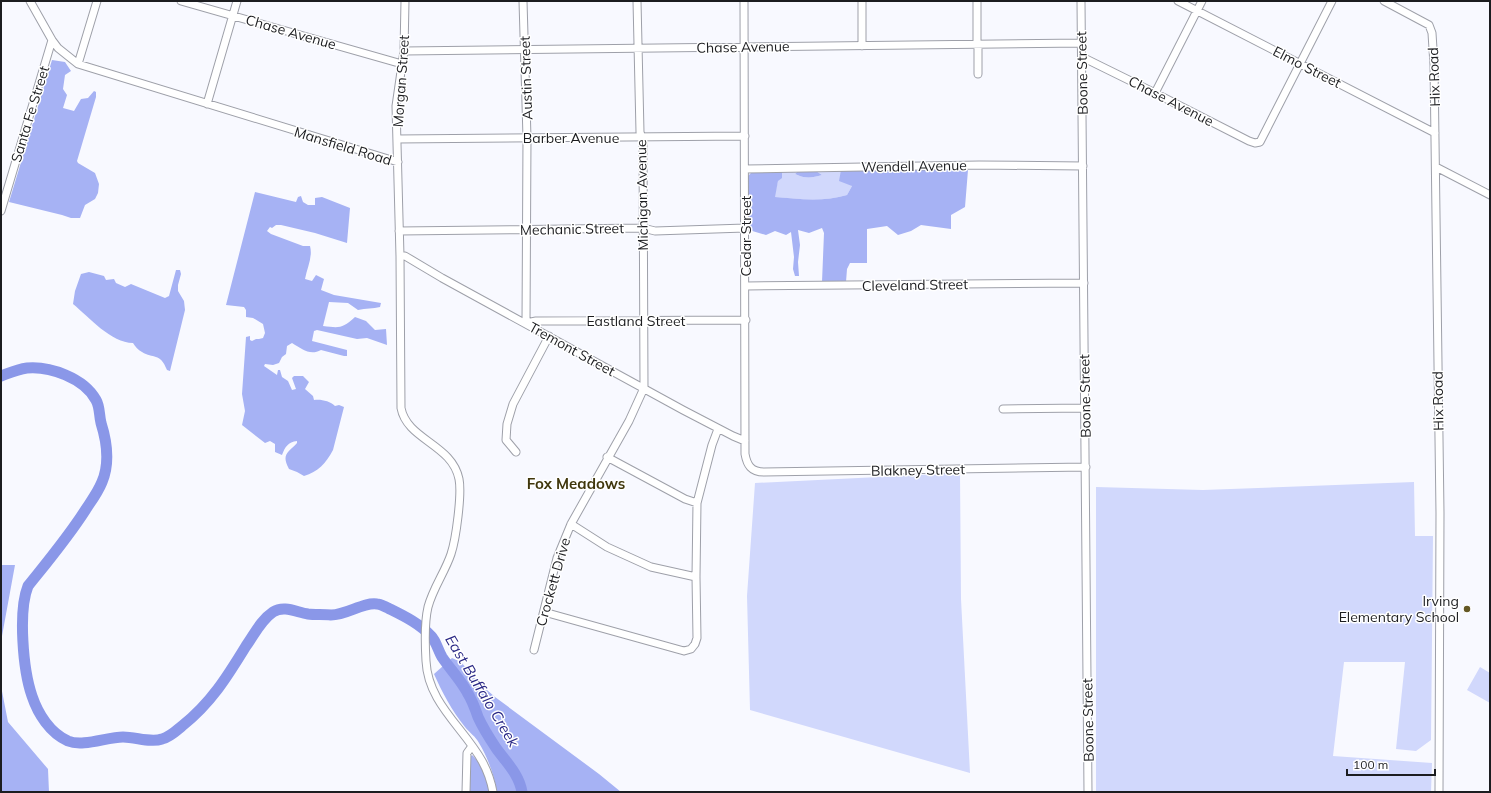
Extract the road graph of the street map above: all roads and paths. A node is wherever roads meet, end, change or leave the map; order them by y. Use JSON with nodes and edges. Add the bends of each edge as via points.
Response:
{"nodes":[{"id":1,"x":30,"y":1,"type":"edge"},
{"id":2,"x":97,"y":1,"type":"edge"},
{"id":3,"x":181,"y":1,"type":"edge"},
{"id":4,"x":237,"y":1,"type":"edge"},
{"id":5,"x":404,"y":1,"type":"edge"},
{"id":6,"x":523,"y":1,"type":"edge"},
{"id":7,"x":637,"y":1,"type":"edge"},
{"id":8,"x":744,"y":1,"type":"edge"},
{"id":9,"x":862,"y":1,"type":"edge"},
{"id":10,"x":977,"y":1,"type":"edge"},
{"id":11,"x":1081,"y":1,"type":"edge"},
{"id":12,"x":1178,"y":1,"type":"edge"},
{"id":13,"x":1202,"y":1,"type":"edge"},
{"id":14,"x":1332,"y":1,"type":"edge"},
{"id":15,"x":1384,"y":1,"type":"edge"},
{"id":16,"x":1197,"y":11,"type":"junction"},
{"id":17,"x":233,"y":15,"type":"junction"},
{"id":18,"x":52,"y":40,"type":"junction"},
{"id":19,"x":1082,"y":43,"type":"junction"},
{"id":20,"x":978,"y":44,"type":"junction"},
{"id":21,"x":862,"y":46,"type":"junction"},
{"id":22,"x":745,"y":47,"type":"junction"},
{"id":23,"x":638,"y":48,"type":"junction"},
{"id":24,"x":526,"y":50,"type":"junction"},
{"id":25,"x":404,"y":51,"type":"junction"},
{"id":26,"x":1082,"y":57,"type":"junction"},
{"id":27,"x":78,"y":64,"type":"junction"},
{"id":28,"x":402,"y":64,"type":"junction"},
{"id":29,"x":1300,"y":64,"type":"junction"},
{"id":30,"x":978,"y":74,"type":"dead end"},
{"id":31,"x":1155,"y":92,"type":"junction"},
{"id":32,"x":207,"y":104,"type":"junction"},
{"id":33,"x":1435,"y":133,"type":"junction"},
{"id":34,"x":745,"y":136,"type":"junction"},
{"id":35,"x":642,"y":137,"type":"junction"},
{"id":36,"x":527,"y":138,"type":"junction"},
{"id":37,"x":397,"y":139,"type":"junction"},
{"id":38,"x":398,"y":162,"type":"junction"},
{"id":39,"x":1083,"y":166,"type":"junction"},
{"id":40,"x":1436,"y":167,"type":"junction"},
{"id":41,"x":745,"y":169,"type":"junction"},
{"id":42,"x":1490,"y":195,"type":"edge"},
{"id":43,"x":1,"y":210,"type":"edge"},
{"id":44,"x":643,"y":228,"type":"junction"},
{"id":45,"x":745,"y":228,"type":"junction"},
{"id":46,"x":527,"y":230,"type":"junction"},
{"id":47,"x":399,"y":231,"type":"junction"},
{"id":48,"x":400,"y":256,"type":"junction"},
{"id":49,"x":1084,"y":283,"type":"junction"},
{"id":50,"x":746,"y":286,"type":"junction"},
{"id":51,"x":643,"y":320,"type":"junction"},
{"id":52,"x":746,"y":320,"type":"junction"},
{"id":53,"x":526,"y":323,"type":"junction"},
{"id":54,"x":549,"y":336,"type":"junction"},
{"id":55,"x":644,"y":388,"type":"junction"},
{"id":56,"x":1085,"y":408,"type":"junction"},
{"id":57,"x":1003,"y":409,"type":"dead end"},
{"id":58,"x":718,"y":429,"type":"junction"},
{"id":59,"x":745,"y":441,"type":"junction"},
{"id":60,"x":516,"y":452,"type":"dead end"},
{"id":61,"x":607,"y":457,"type":"junction"},
{"id":62,"x":1086,"y":467,"type":"junction"},
{"id":63,"x":751,"y":469,"type":"joint"},
{"id":64,"x":697,"y":503,"type":"junction"},
{"id":65,"x":571,"y":524,"type":"junction"},
{"id":66,"x":696,"y":577,"type":"junction"},
{"id":67,"x":544,"y":612,"type":"junction"},
{"id":68,"x":534,"y":650,"type":"dead end"},
{"id":69,"x":472,"y":746,"type":"junction"},
{"id":70,"x":466,"y":792,"type":"edge"},
{"id":71,"x":493,"y":792,"type":"edge"},
{"id":72,"x":1088,"y":792,"type":"edge"},
{"id":73,"x":1439,"y":792,"type":"edge"}],
"edges":[{"from":1,"to":18,"type":"street","name":"Mansfield Road"},
{"from":2,"to":27,"type":"street"},
{"from":3,"to":17,"type":"street","name":"Chase Avenue"},
{"from":4,"to":17,"type":"street"},
{"from":5,"to":25,"type":"street","name":"Morgan Street"},
{"from":6,"to":24,"type":"street","name":"Austin Street"},
{"from":7,"to":23,"type":"street","name":"Michigan Avenue"},
{"from":8,"to":22,"type":"street","name":"Cedar Street"},
{"from":9,"to":21,"type":"street"},
{"from":10,"to":20,"type":"street"},
{"from":11,"to":19,"type":"street","name":"Boone Street"},
{"from":12,"to":16,"type":"street","name":"Elmo Street"},
{"from":13,"to":16,"type":"street"},
{"from":14,"to":29,"type":"street"},
{"from":15,"to":33,"type":"street","name":"Hix Road","via":[[1429,25],[1434,64]]},
{"from":16,"to":29,"type":"street","name":"Elmo Street"},
{"from":16,"to":31,"type":"street"},
{"from":17,"to":28,"type":"street","name":"Chase Avenue"},
{"from":17,"to":32,"type":"street"},
{"from":18,"to":27,"type":"street","name":"Mansfield Road"},
{"from":18,"to":43,"type":"street","name":"Santa Fe Street"},
{"from":19,"to":20,"type":"street","name":"Chase Avenue"},
{"from":19,"to":26,"type":"street","name":"Boone Street"},
{"from":20,"to":21,"type":"street","name":"Chase Avenue"},
{"from":20,"to":30,"type":"street"},
{"from":21,"to":22,"type":"street","name":"Chase Avenue"},
{"from":22,"to":23,"type":"street","name":"Chase Avenue"},
{"from":22,"to":34,"type":"street","name":"Cedar Street"},
{"from":23,"to":24,"type":"street","name":"Chase Avenue"},
{"from":23,"to":35,"type":"street","name":"Michigan Avenue"},
{"from":24,"to":25,"type":"street","name":"Chase Avenue"},
{"from":24,"to":36,"type":"street","name":"Austin Street"},
{"from":25,"to":28,"type":"street","name":"Morgan Street"},
{"from":26,"to":31,"type":"street","name":"Chase Avenue"},
{"from":26,"to":39,"type":"street","name":"Boone Street"},
{"from":27,"to":32,"type":"street","name":"Mansfield Road"},
{"from":28,"to":37,"type":"street","name":"Morgan Street","via":[[396,106]]},
{"from":29,"to":31,"type":"street","name":"Chase Avenue","via":[[1260,142],[1249,141]]},
{"from":29,"to":33,"type":"street","name":"Elmo Street"},
{"from":32,"to":38,"type":"street","name":"Mansfield Road"},
{"from":33,"to":40,"type":"street","name":"Hix Road"},
{"from":34,"to":35,"type":"street","name":"Barber Avenue"},
{"from":34,"to":41,"type":"street","name":"Cedar Street"},
{"from":35,"to":36,"type":"street","name":"Barber Avenue"},
{"from":35,"to":44,"type":"street","name":"Michigan Avenue"},
{"from":36,"to":37,"type":"street","name":"Barber Avenue"},
{"from":36,"to":46,"type":"street","name":"Austin Street"},
{"from":37,"to":38,"type":"street","name":"Morgan Street"},
{"from":38,"to":47,"type":"street","name":"Mansfield Road"},
{"from":39,"to":41,"type":"street","name":"Wendell Avenue","via":[[964,165]]},
{"from":39,"to":49,"type":"street","name":"Boone Street"},
{"from":40,"to":42,"type":"street"},
{"from":40,"to":73,"type":"street","name":"Hix Road","via":[[1440,513]]},
{"from":41,"to":45,"type":"street","name":"Cedar Street"},
{"from":44,"to":45,"type":"street","name":"Mechanic Street","via":[[655,231]]},
{"from":44,"to":46,"type":"street","name":"Mechanic Street"},
{"from":44,"to":51,"type":"street","name":"Michigan Avenue"},
{"from":45,"to":50,"type":"street","name":"Cedar Street"},
{"from":46,"to":47,"type":"street","name":"Mechanic Street"},
{"from":46,"to":53,"type":"street","name":"Austin Street"},
{"from":47,"to":48,"type":"street","name":"Mansfield Road"},
{"from":48,"to":53,"type":"street","name":"Tremont Street","via":[[405,256]]},
{"from":48,"to":69,"type":"street","name":"Mansfield Road","via":[[402,413],[411,428],[443,452],[454,465],[460,491],[454,542],[449,560],[431,599],[426,620],[428,676],[437,698]]},
{"from":49,"to":50,"type":"street","name":"Cleveland Street"},
{"from":49,"to":56,"type":"street","name":"Boone Street"},
{"from":50,"to":52,"type":"street","name":"Cedar Street"},
{"from":51,"to":52,"type":"street","name":"Eastland Street"},
{"from":51,"to":53,"type":"street","name":"Eastland Street"},
{"from":51,"to":55,"type":"street","name":"Michigan Avenue"},
{"from":52,"to":59,"type":"street","name":"Cedar Street"},
{"from":53,"to":54,"type":"street","name":"Tremont Street"},
{"from":54,"to":55,"type":"street","name":"Tremont Street"},
{"from":54,"to":60,"type":"street","via":[[513,404],[507,424],[506,440]]},
{"from":55,"to":58,"type":"street","name":"Tremont Street"},
{"from":55,"to":61,"type":"street","name":"Crockett Drive","via":[[629,421]]},
{"from":56,"to":57,"type":"street"},
{"from":56,"to":62,"type":"street","name":"Boone Street"},
{"from":58,"to":59,"type":"street","name":"Tremont Street"},
{"from":58,"to":64,"type":"street"},
{"from":59,"to":63,"type":"street","name":"Cedar Street","via":[[746,460]]},
{"from":61,"to":64,"type":"street"},
{"from":61,"to":65,"type":"street","name":"Crockett Drive"},
{"from":62,"to":63,"type":"street","name":"Blakney Street","via":[[764,472]]},
{"from":62,"to":72,"type":"street","name":"Boone Street"},
{"from":64,"to":66,"type":"street"},
{"from":65,"to":66,"type":"street","via":[[607,546],[651,567]]},
{"from":65,"to":67,"type":"street","name":"Crockett Drive","via":[[557,558]]},
{"from":66,"to":67,"type":"street","via":[[697,638],[691,649],[684,651]]},
{"from":67,"to":68,"type":"street","name":"Crockett Drive"},
{"from":69,"to":70,"type":"street","via":[[467,753]]},
{"from":69,"to":71,"type":"street","via":[[485,768]]}]}
